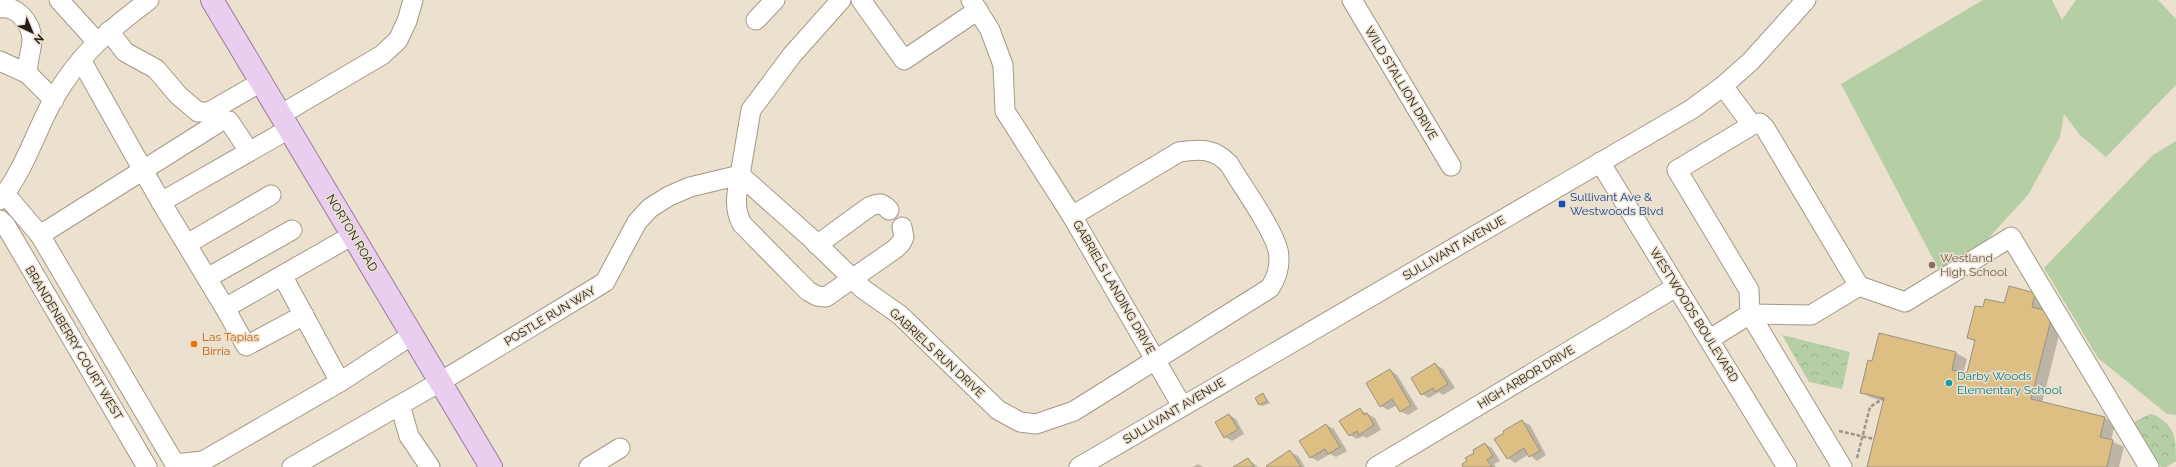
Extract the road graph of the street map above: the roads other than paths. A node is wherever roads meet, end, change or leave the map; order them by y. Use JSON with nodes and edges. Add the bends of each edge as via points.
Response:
{"nodes":[{"id":1,"x":150,"y":0,"type":"edge"},
{"id":2,"x":212,"y":0,"type":"edge"},
{"id":3,"x":413,"y":0,"type":"edge"},
{"id":4,"x":775,"y":0,"type":"edge"},
{"id":5,"x":841,"y":0,"type":"edge"},
{"id":6,"x":860,"y":0,"type":"edge"},
{"id":7,"x":1352,"y":0,"type":"edge"},
{"id":8,"x":1806,"y":0,"type":"edge"},
{"id":9,"x":68,"y":3,"type":"edge"},
{"id":10,"x":974,"y":5,"type":"edge"},
{"id":11,"x":0,"y":8,"type":"edge"},
{"id":12,"x":756,"y":20,"type":"dead end"},
{"id":13,"x":103,"y":36,"type":"junction"},
{"id":14,"x":81,"y":60,"type":"junction"},
{"id":15,"x":0,"y":61,"type":"edge"},
{"id":16,"x":28,"y":74,"type":"junction"},
{"id":17,"x":261,"y":82,"type":"junction"},
{"id":18,"x":1723,"y":86,"type":"junction"},
{"id":19,"x":54,"y":100,"type":"junction"},
{"id":20,"x":284,"y":122,"type":"junction"},
{"id":21,"x":1752,"y":125,"type":"junction"},
{"id":22,"x":249,"y":151,"type":"junction"},
{"id":23,"x":1600,"y":162,"type":"junction"},
{"id":24,"x":1451,"y":166,"type":"dead end"},
{"id":25,"x":145,"y":170,"type":"junction"},
{"id":26,"x":740,"y":175,"type":"junction"},
{"id":27,"x":271,"y":195,"type":"dead end"},
{"id":28,"x":3,"y":197,"type":"edge"},
{"id":29,"x":161,"y":202,"type":"junction"},
{"id":30,"x":890,"y":210,"type":"dead end"},
{"id":31,"x":1072,"y":216,"type":"junction"},
{"id":32,"x":0,"y":220,"type":"edge"},
{"id":33,"x":902,"y":227,"type":"dead end"},
{"id":34,"x":292,"y":230,"type":"dead end"},
{"id":35,"x":40,"y":235,"type":"junction"},
{"id":36,"x":353,"y":235,"type":"junction"},
{"id":37,"x":187,"y":244,"type":"junction"},
{"id":38,"x":817,"y":245,"type":"junction"},
{"id":39,"x":283,"y":277,"type":"junction"},
{"id":40,"x":207,"y":278,"type":"junction"},
{"id":41,"x":852,"y":278,"type":"junction"},
{"id":42,"x":1859,"y":286,"type":"junction"},
{"id":43,"x":1676,"y":287,"type":"junction"},
{"id":44,"x":225,"y":308,"type":"junction"},
{"id":45,"x":304,"y":314,"type":"junction"},
{"id":46,"x":1750,"y":314,"type":"junction"},
{"id":47,"x":412,"y":335,"type":"junction"},
{"id":48,"x":1710,"y":339,"type":"junction"},
{"id":49,"x":1155,"y":359,"type":"junction"},
{"id":50,"x":340,"y":382,"type":"junction"},
{"id":51,"x":440,"y":382,"type":"junction"},
{"id":52,"x":400,"y":405,"type":"junction"},
{"id":53,"x":1182,"y":406,"type":"junction"},
{"id":54,"x":620,"y":448,"type":"dead end"},
{"id":55,"x":1849,"y":463,"type":"edge"},
{"id":56,"x":1779,"y":464,"type":"edge"},
{"id":57,"x":147,"y":467,"type":"edge"},
{"id":58,"x":292,"y":467,"type":"edge"},
{"id":59,"x":430,"y":467,"type":"edge"},
{"id":60,"x":491,"y":467,"type":"edge"},
{"id":61,"x":589,"y":467,"type":"edge"},
{"id":62,"x":1079,"y":467,"type":"edge"},
{"id":63,"x":1376,"y":467,"type":"edge"},
{"id":64,"x":2149,"y":467,"type":"edge"}],
"edges":[{"from":1,"to":13,"type":"street"},
{"from":2,"to":17,"type":"main road","name":"NORTON ROAD"},
{"from":3,"to":20,"type":"street","via":[[398,40],[382,56]]},
{"from":4,"to":12,"type":"street"},
{"from":5,"to":26,"type":"street","via":[[792,55],[751,110]]},
{"from":6,"to":10,"type":"street","via":[[904,60]]},
{"from":7,"to":24,"type":"street","name":"WILD STALLION DRIVE"},
{"from":8,"to":18,"type":"street","name":"SULLIVANT AVENUE","via":[[1751,61]]},
{"from":9,"to":13,"type":"street"},
{"from":10,"to":31,"type":"street","name":"GABRIELS LANDING DRIVE","via":[[990,30],[1003,65],[1005,111]]},
{"from":11,"to":16,"type":"street","via":[[16,10],[28,26],[32,38]]},
{"from":13,"to":14,"type":"street"},
{"from":13,"to":17,"type":"street","via":[[156,69],[178,95],[198,112],[209,112]]},
{"from":14,"to":19,"type":"street"},
{"from":14,"to":25,"type":"street"},
{"from":15,"to":16,"type":"street"},
{"from":16,"to":19,"type":"street"},
{"from":17,"to":20,"type":"main road","name":"NORTON ROAD"},
{"from":18,"to":21,"type":"street"},
{"from":18,"to":23,"type":"street","name":"SULLIVANT AVENUE","via":[[1686,112]]},
{"from":19,"to":28,"type":"street","via":[[20,169]]},
{"from":20,"to":22,"type":"street"},
{"from":20,"to":36,"type":"main road","name":"NORTON ROAD"},
{"from":21,"to":42,"type":"street","via":[[1760,122],[1764,128]]},
{"from":21,"to":46,"type":"street","via":[[1677,170],[1749,290]]},
{"from":22,"to":25,"type":"street","via":[[229,121],[221,121]]},
{"from":22,"to":29,"type":"street"},
{"from":23,"to":43,"type":"street","name":"WESTWOODS BOULEVARD"},
{"from":23,"to":53,"type":"street","name":"SULLIVANT AVENUE"},
{"from":25,"to":29,"type":"street"},
{"from":25,"to":35,"type":"street"},
{"from":26,"to":38,"type":"street","name":"GABRIELS RUN DRIVE"},
{"from":26,"to":41,"type":"street","via":[[736,204],[740,220],[808,291],[826,297]]},
{"from":26,"to":51,"type":"street","name":"POSTLE RUN WAY","via":[[690,187],[650,208],[638,222],[605,282]]},
{"from":27,"to":37,"type":"street"},
{"from":28,"to":35,"type":"street"},
{"from":29,"to":37,"type":"street"},
{"from":30,"to":38,"type":"street","via":[[878,204],[869,207]]},
{"from":31,"to":49,"type":"street","name":"GABRIELS LANDING DRIVE"},
{"from":31,"to":49,"type":"street","name":"GABRIELS LANDING DRIVE","via":[[1180,152],[1196,150],[1221,155],[1268,229],[1278,250],[1279,267],[1270,288]]},
{"from":32,"to":57,"type":"street","name":"BRANDENBERRY COURT WEST","via":[[6,226]]},
{"from":33,"to":41,"type":"street","via":[[904,236],[901,243]]},
{"from":34,"to":40,"type":"street"},
{"from":35,"to":50,"type":"street","via":[[175,464],[203,461]]},
{"from":36,"to":39,"type":"street"},
{"from":36,"to":47,"type":"main road","name":"NORTON ROAD"},
{"from":37,"to":40,"type":"street"},
{"from":38,"to":41,"type":"street","name":"GABRIELS RUN DRIVE"},
{"from":39,"to":44,"type":"street"},
{"from":39,"to":45,"type":"street"},
{"from":40,"to":44,"type":"street"},
{"from":41,"to":49,"type":"street","name":"GABRIELS RUN DRIVE","via":[[900,315],[998,410],[1020,422],[1036,424],[1074,410]]},
{"from":42,"to":46,"type":"street","via":[[1811,315]]},
{"from":42,"to":64,"type":"street","via":[[1905,302],[2011,237]]},
{"from":43,"to":48,"type":"street","name":"WESTWOODS BOULEVARD"},
{"from":43,"to":63,"type":"street","name":"HIGH ARBOR DRIVE"},
{"from":44,"to":45,"type":"street","via":[[246,346]]},
{"from":45,"to":50,"type":"street"},
{"from":46,"to":48,"type":"street"},
{"from":46,"to":55,"type":"street"},
{"from":47,"to":50,"type":"street"},
{"from":47,"to":51,"type":"main road","name":"NORTON ROAD"},
{"from":48,"to":56,"type":"street","name":"WESTWOODS BOULEVARD"},
{"from":49,"to":53,"type":"street","name":"GABRIELS LANDING DRIVE"},
{"from":51,"to":52,"type":"street","name":"POSTLE RUN WAY"},
{"from":51,"to":60,"type":"main road","name":"NORTON ROAD"},
{"from":52,"to":58,"type":"street","name":"POSTLE RUN WAY"},
{"from":52,"to":59,"type":"street","via":[[409,436]]},
{"from":53,"to":62,"type":"street","name":"SULLIVANT AVENUE"},
{"from":54,"to":61,"type":"street"}]}
